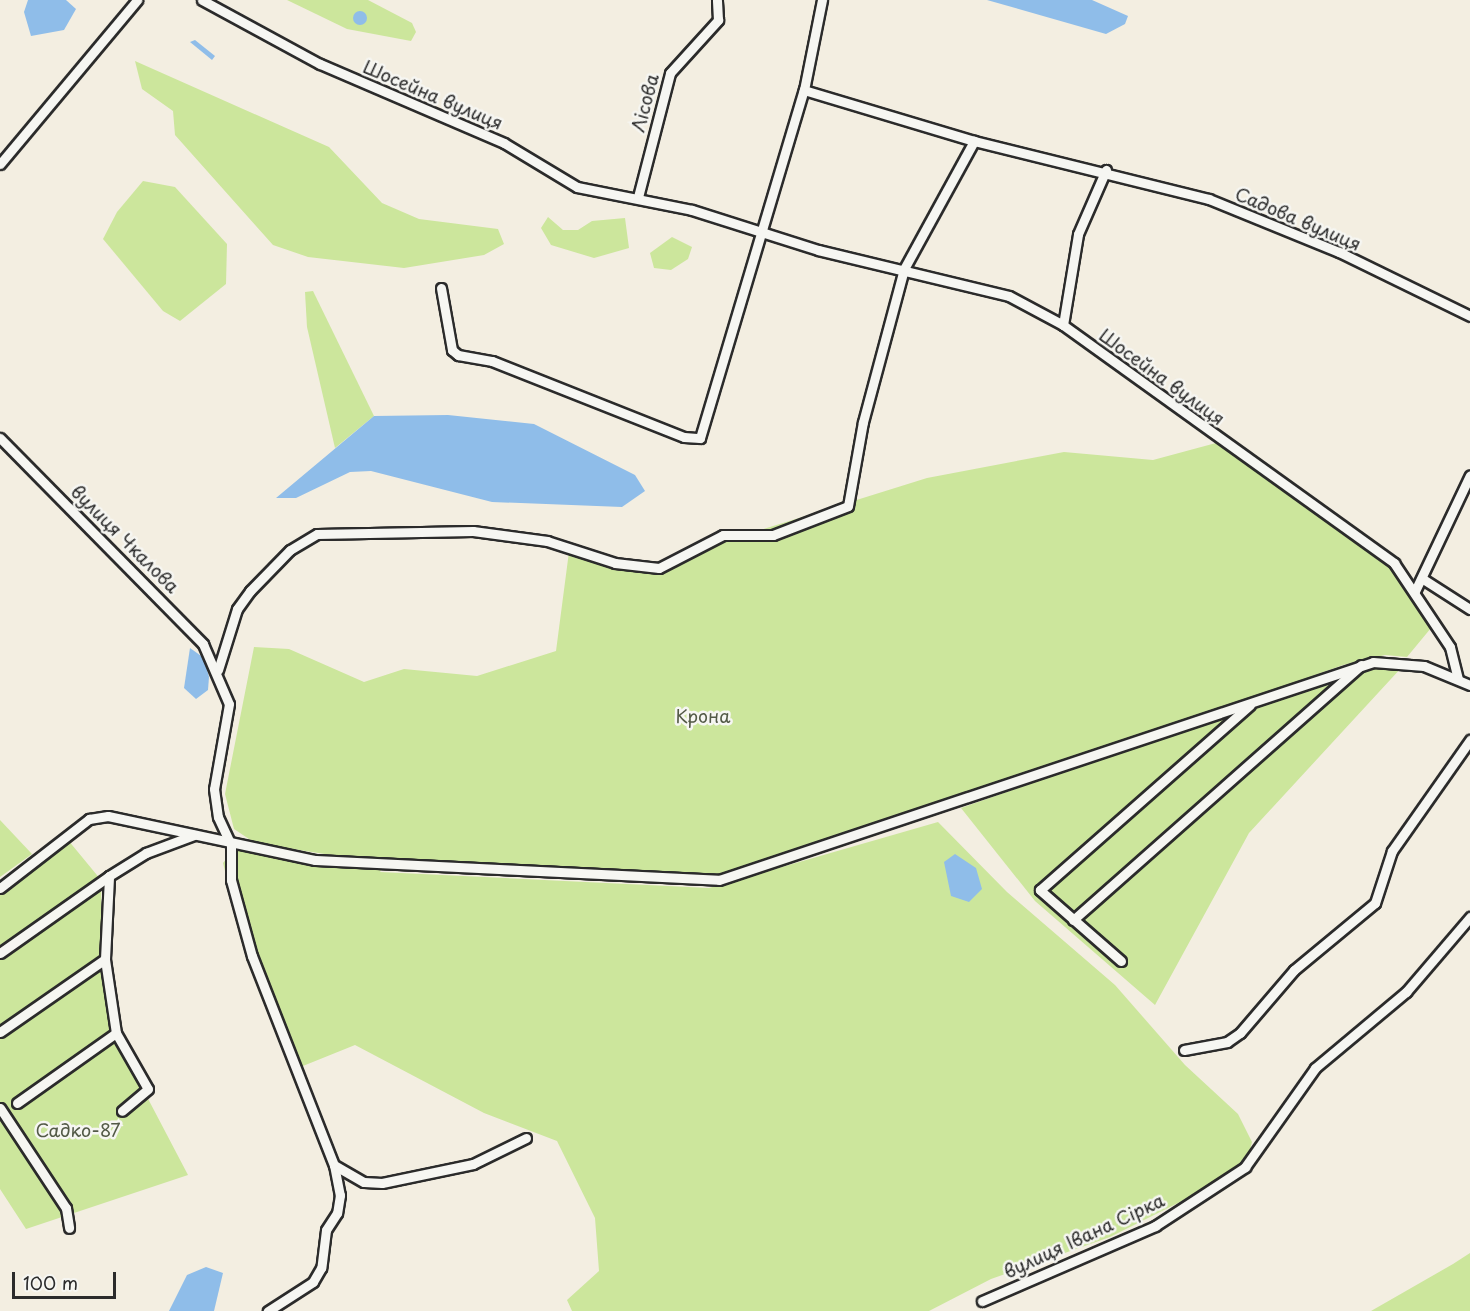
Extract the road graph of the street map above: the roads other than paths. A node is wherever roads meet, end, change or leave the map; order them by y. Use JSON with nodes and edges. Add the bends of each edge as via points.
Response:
{"nodes":[{"id":1,"x":137,"y":0,"type":"edge"},
{"id":2,"x":202,"y":0,"type":"edge"},
{"id":3,"x":717,"y":0,"type":"edge"},
{"id":4,"x":822,"y":0,"type":"edge"},
{"id":5,"x":804,"y":90,"type":"junction"},
{"id":6,"x":974,"y":141,"type":"junction"},
{"id":7,"x":0,"y":164,"type":"edge"},
{"id":8,"x":1106,"y":170,"type":"junction"},
{"id":9,"x":638,"y":197,"type":"junction"},
{"id":10,"x":760,"y":231,"type":"junction"},
{"id":11,"x":904,"y":269,"type":"junction"},
{"id":12,"x":441,"y":288,"type":"dead end"},
{"id":13,"x":1470,"y":316,"type":"edge"},
{"id":14,"x":1063,"y":325,"type":"junction"},
{"id":15,"x":0,"y":438,"type":"edge"},
{"id":16,"x":1470,"y":475,"type":"edge"},
{"id":17,"x":1423,"y":579,"type":"junction"},
{"id":18,"x":1414,"y":591,"type":"junction"},
{"id":19,"x":1470,"y":609,"type":"edge"},
{"id":20,"x":1361,"y":665,"type":"junction"},
{"id":21,"x":218,"y":670,"type":"junction"},
{"id":22,"x":1458,"y":678,"type":"junction"},
{"id":23,"x":1470,"y":685,"type":"edge"},
{"id":24,"x":1250,"y":705,"type":"junction"},
{"id":25,"x":1470,"y":741,"type":"edge"},
{"id":26,"x":194,"y":835,"type":"junction"},
{"id":27,"x":231,"y":845,"type":"junction"},
{"id":28,"x":109,"y":876,"type":"junction"},
{"id":29,"x":0,"y":888,"type":"edge"},
{"id":30,"x":1470,"y":917,"type":"edge"},
{"id":31,"x":1073,"y":920,"type":"junction"},
{"id":32,"x":0,"y":952,"type":"edge"},
{"id":33,"x":105,"y":959,"type":"junction"},
{"id":34,"x":1121,"y":962,"type":"dead end"},
{"id":35,"x":0,"y":1032,"type":"edge"},
{"id":36,"x":116,"y":1033,"type":"junction"},
{"id":37,"x":1184,"y":1050,"type":"dead end"},
{"id":38,"x":17,"y":1103,"type":"dead end"},
{"id":39,"x":0,"y":1108,"type":"edge"},
{"id":40,"x":122,"y":1111,"type":"dead end"},
{"id":41,"x":526,"y":1138,"type":"dead end"},
{"id":42,"x":334,"y":1165,"type":"junction"},
{"id":43,"x":69,"y":1228,"type":"dead end"},
{"id":44,"x":982,"y":1300,"type":"dead end"},
{"id":45,"x":268,"y":1311,"type":"edge"}],
"edges":[{"from":1,"to":7,"type":"street"},
{"from":2,"to":9,"type":"street","name":"Шосейна вулиця","via":[[320,64],[504,143],[549,175],[577,188]]},
{"from":3,"to":9,"type":"street","name":"Лісова","via":[[718,20],[670,73]]},
{"from":4,"to":5,"type":"street"},
{"from":5,"to":6,"type":"street","name":"Садова вулиця"},
{"from":5,"to":10,"type":"street"},
{"from":6,"to":8,"type":"street","name":"Садова вулиця"},
{"from":6,"to":11,"type":"street"},
{"from":8,"to":13,"type":"street","name":"Садова вулиця","via":[[1276,225]]},
{"from":8,"to":14,"type":"street","via":[[1078,234]]},
{"from":9,"to":10,"type":"street","name":"Шосейна вулиця"},
{"from":10,"to":11,"type":"street","name":"Шосейна вулиця"},
{"from":10,"to":12,"type":"street","via":[[700,438],[684,437],[492,361],[458,355],[452,350]]},
{"from":11,"to":14,"type":"street","name":"Шосейна вулиця","via":[[1009,296]]},
{"from":11,"to":21,"type":"street","via":[[863,422],[848,506],[773,535],[723,535],[659,568],[615,563],[566,548],[439,529],[317,534],[264,572],[237,609]]},
{"from":14,"to":18,"type":"street","name":"Шосейна вулиця","via":[[1185,417],[1358,533],[1394,563]]},
{"from":15,"to":21,"type":"street","name":"вулиця Чкалова","via":[[185,622]]},
{"from":16,"to":17,"type":"street"},
{"from":17,"to":18,"type":"street"},
{"from":17,"to":19,"type":"street"},
{"from":18,"to":22,"type":"street","name":"Шосейна вулиця","via":[[1450,647]]},
{"from":20,"to":22,"type":"street","via":[[1399,662]]},
{"from":20,"to":24,"type":"street"},
{"from":20,"to":31,"type":"street"},
{"from":21,"to":27,"type":"street","name":"вулиця Чкалова","via":[[229,704],[214,789],[218,818]]},
{"from":22,"to":23,"type":"street"},
{"from":24,"to":27,"type":"street","via":[[719,880],[389,866]]},
{"from":24,"to":31,"type":"street","via":[[1040,890]]},
{"from":25,"to":37,"type":"street","via":[[1392,851],[1375,903],[1294,970],[1240,1033],[1227,1042]]},
{"from":26,"to":27,"type":"street"},
{"from":26,"to":28,"type":"street","via":[[146,853]]},
{"from":26,"to":29,"type":"street","via":[[108,816],[88,819]]},
{"from":27,"to":42,"type":"street","via":[[231,880],[252,956]]},
{"from":28,"to":32,"type":"street"},
{"from":28,"to":33,"type":"street"},
{"from":30,"to":44,"type":"street","name":"вулиця Івана Сірка","via":[[1421,977],[1315,1068],[1245,1167],[1155,1226]]},
{"from":31,"to":34,"type":"street"},
{"from":33,"to":35,"type":"street"},
{"from":33,"to":36,"type":"street"},
{"from":36,"to":38,"type":"street"},
{"from":36,"to":40,"type":"street","via":[[148,1089]]},
{"from":39,"to":43,"type":"street","via":[[66,1208]]},
{"from":41,"to":42,"type":"street","via":[[473,1164],[391,1181],[364,1182]]},
{"from":42,"to":45,"type":"street","via":[[340,1195],[337,1213],[326,1230],[321,1268],[313,1282]]}]}
